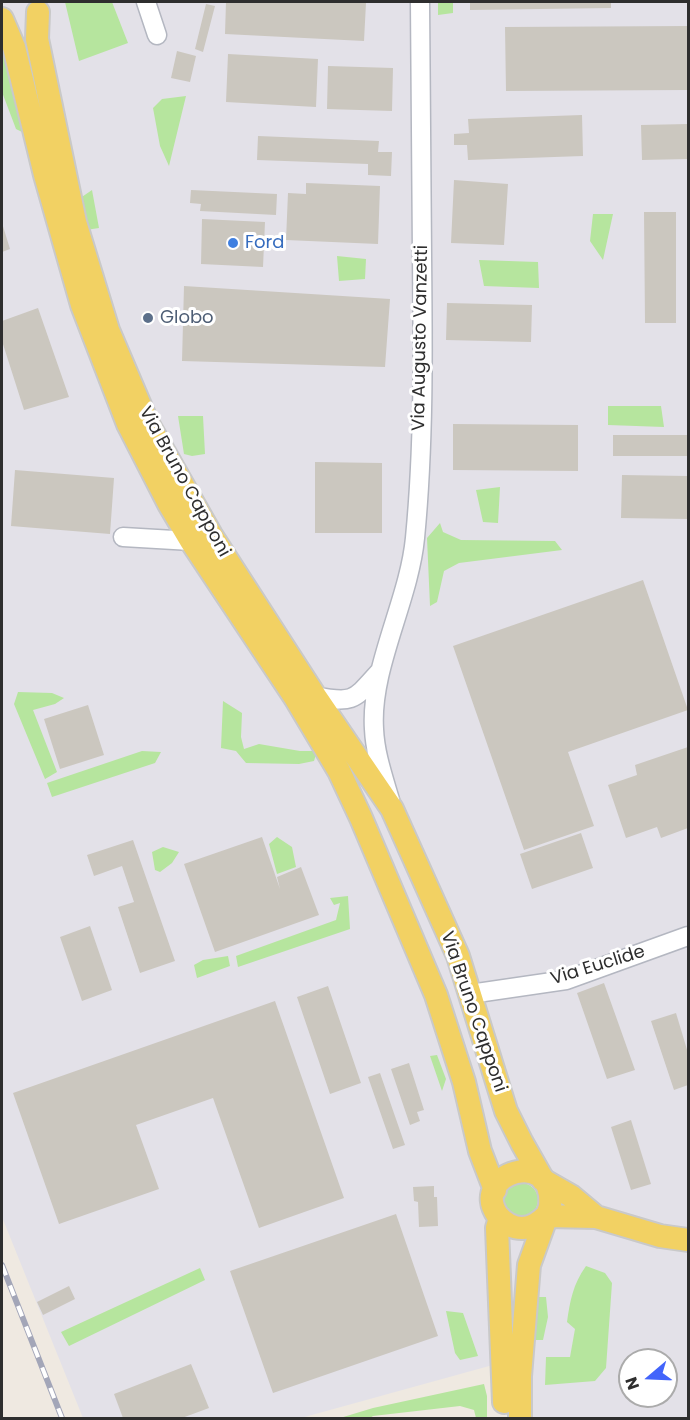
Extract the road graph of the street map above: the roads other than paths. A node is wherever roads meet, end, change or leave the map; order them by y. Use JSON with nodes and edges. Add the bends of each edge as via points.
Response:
{"nodes":[{"id":1,"x":146,"y":2,"type":"edge"},
{"id":2,"x":420,"y":2,"type":"edge"},
{"id":3,"x":41,"y":7,"type":"edge"},
{"id":4,"x":2,"y":19,"type":"edge"},
{"id":5,"x":157,"y":35,"type":"dead end"},
{"id":6,"x":123,"y":537,"type":"dead end"},
{"id":7,"x":191,"y":541,"type":"junction"},
{"id":8,"x":381,"y":670,"type":"junction"},
{"id":9,"x":315,"y":696,"type":"junction"},
{"id":10,"x":392,"y":809,"type":"junction"},
{"id":11,"x":361,"y":818,"type":"junction"},
{"id":12,"x":688,"y":936,"type":"edge"},
{"id":13,"x":470,"y":994,"type":"junction"},
{"id":14,"x":543,"y":1180,"type":"junction"},
{"id":15,"x":495,"y":1190,"type":"junction"},
{"id":16,"x":546,"y":1216,"type":"junction"},
{"id":17,"x":596,"y":1217,"type":"junction"},
{"id":18,"x":500,"y":1218,"type":"junction"},
{"id":19,"x":688,"y":1239,"type":"edge"},
{"id":20,"x":504,"y":1419,"type":"edge"},
{"id":21,"x":520,"y":1419,"type":"edge"}],
"edges":[{"from":1,"to":5,"type":"street"},
{"from":2,"to":8,"type":"street","name":"Via Augusto Vanzetti","via":[[422,394],[415,540],[404,597]]},
{"from":3,"to":4,"type":"main road","name":"Via Bruno Capponi","via":[[21,22]]},
{"from":3,"to":9,"type":"main road","name":"Via Bruno Capponi","via":[[37,39],[75,222],[108,330],[148,424],[211,535]]},
{"from":4,"to":7,"type":"main road","name":"Via Bruno Capponi","via":[[14,48],[82,305],[128,424]]},
{"from":6,"to":7,"type":"street"},
{"from":7,"to":11,"type":"main road","name":"Via Bruno Capponi","via":[[297,699]]},
{"from":8,"to":9,"type":"street","name":"Via Augusto Vanzetti","via":[[349,700]]},
{"from":8,"to":10,"type":"street","name":"Via Augusto Vanzetti","via":[[374,728]]},
{"from":9,"to":10,"type":"main road","name":"Via Bruno Capponi"},
{"from":10,"to":11,"type":"main road","via":[[373,805],[365,809]]},
{"from":10,"to":13,"type":"main road","name":"Via Bruno Capponi","via":[[458,956]]},
{"from":11,"to":15,"type":"main road","name":"Via Bruno Capponi","via":[[436,995],[464,1082],[480,1151]]},
{"from":12,"to":13,"type":"street","name":"Via Euclide","via":[[566,980]]},
{"from":13,"to":14,"type":"main road","name":"Via Bruno Capponi","via":[[506,1111]]},
{"from":14,"to":15,"type":"main road","via":[[535,1174],[516,1171],[499,1181]]},
{"from":14,"to":16,"type":"main road","via":[[551,1197]]},
{"from":14,"to":17,"type":"main road"},
{"from":15,"to":18,"type":"main road","via":[[493,1205]]},
{"from":16,"to":17,"type":"main road"},
{"from":16,"to":18,"type":"main road","via":[[523,1228],[506,1224]]},
{"from":16,"to":21,"type":"main road","via":[[529,1265]]},
{"from":17,"to":19,"type":"main road","via":[[660,1236]]},
{"from":18,"to":20,"type":"main road","via":[[497,1228]]}]}
